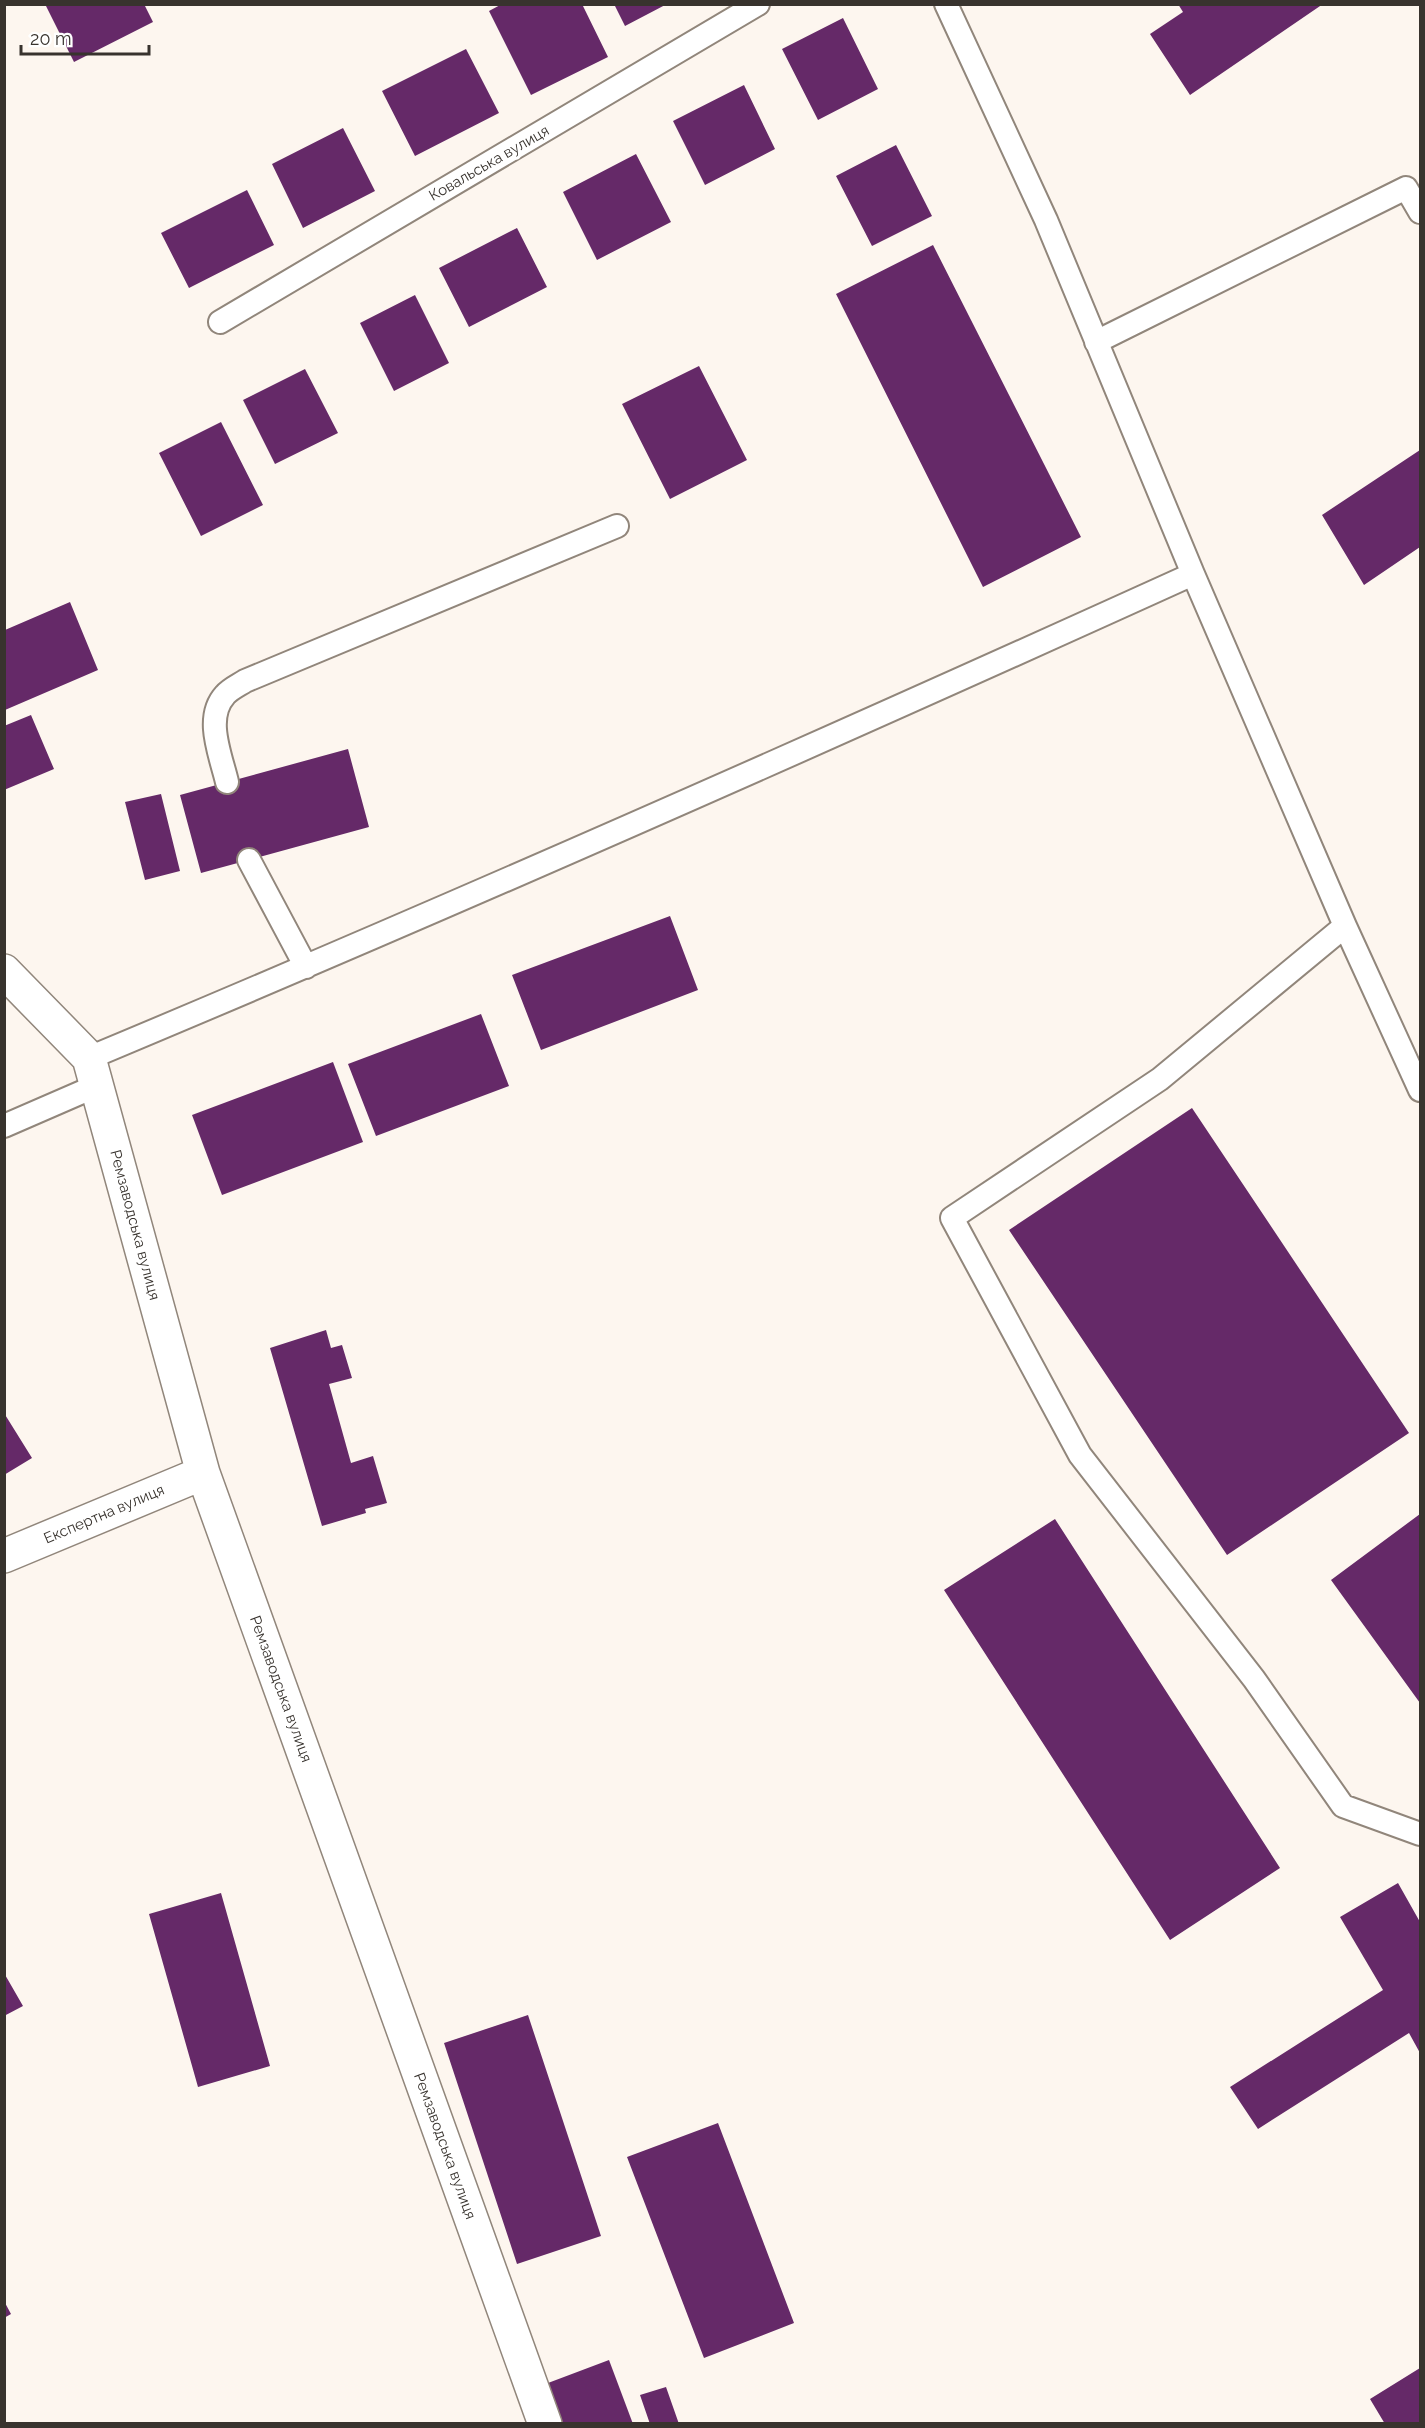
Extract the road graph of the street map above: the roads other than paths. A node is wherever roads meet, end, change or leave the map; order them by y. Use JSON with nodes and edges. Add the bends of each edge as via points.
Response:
{"nodes":[{"id":1,"x":758,"y":4,"type":"edge"},
{"id":2,"x":946,"y":4,"type":"edge"},
{"id":3,"x":1420,"y":212,"type":"edge"},
{"id":4,"x":220,"y":322,"type":"dead end"},
{"id":5,"x":1096,"y":342,"type":"junction"},
{"id":6,"x":617,"y":526,"type":"dead end"},
{"id":7,"x":1193,"y":574,"type":"junction"},
{"id":8,"x":227,"y":782,"type":"dead end"},
{"id":9,"x":249,"y":860,"type":"dead end"},
{"id":10,"x":1345,"y":926,"type":"junction"},
{"id":11,"x":306,"y":967,"type":"junction"},
{"id":12,"x":4,"y":971,"type":"edge"},
{"id":13,"x":92,"y":1072,"type":"junction"},
{"id":14,"x":1420,"y":1090,"type":"edge"},
{"id":15,"x":4,"y":1126,"type":"edge"},
{"id":16,"x":203,"y":1473,"type":"junction"},
{"id":17,"x":4,"y":1556,"type":"edge"},
{"id":18,"x":1420,"y":1834,"type":"edge"},
{"id":19,"x":544,"y":2424,"type":"edge"}],
"edges":[{"from":1,"to":4,"type":"lane","name":"Ковальська вулиця"},
{"from":2,"to":5,"type":"lane","via":[[1046,220]]},
{"from":3,"to":5,"type":"lane","via":[[1406,188]]},
{"from":5,"to":7,"type":"lane"},
{"from":6,"to":8,"type":"lane","via":[[245,681],[225,695],[217,710],[214,730]]},
{"from":7,"to":10,"type":"lane"},
{"from":7,"to":11,"type":"lane","via":[[765,768]]},
{"from":9,"to":11,"type":"lane"},
{"from":10,"to":14,"type":"lane"},
{"from":10,"to":18,"type":"lane","via":[[1160,1079],[952,1218],[1080,1455],[1254,1679],[1343,1806]]},
{"from":11,"to":13,"type":"lane"},
{"from":12,"to":13,"type":"street","name":"Ремзаводська вулиця"},
{"from":13,"to":15,"type":"lane"},
{"from":13,"to":16,"type":"street","name":"Ремзаводська вулиця"},
{"from":16,"to":17,"type":"street","name":"Експертна вулиця"},
{"from":16,"to":19,"type":"street","name":"Ремзаводська вулиця"}]}
